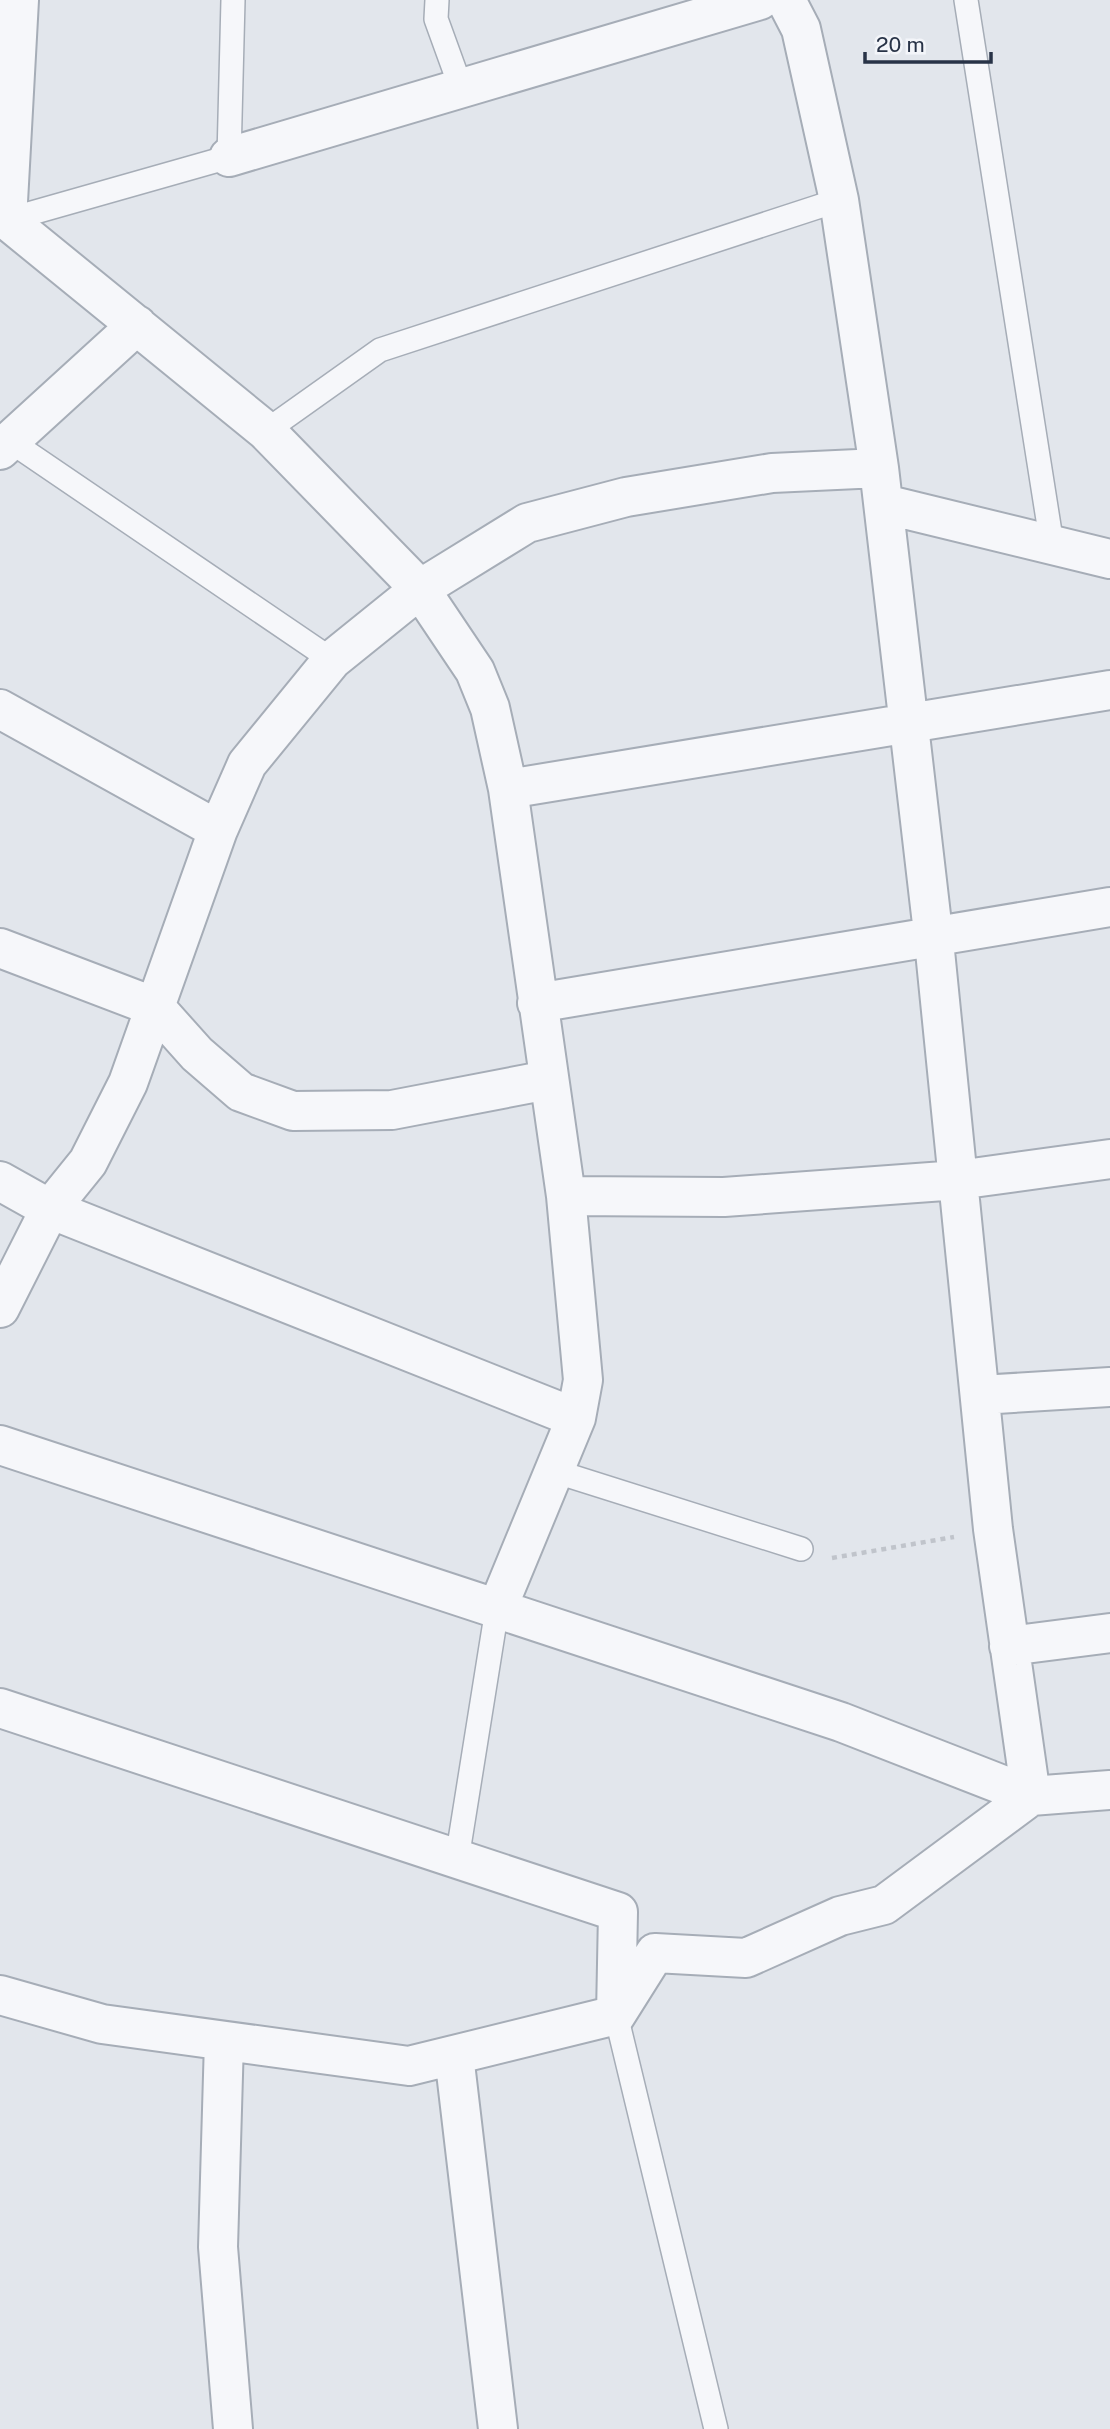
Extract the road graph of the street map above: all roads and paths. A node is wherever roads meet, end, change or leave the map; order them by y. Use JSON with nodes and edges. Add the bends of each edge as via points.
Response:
{"nodes":[{"id":1,"x":19,"y":0,"type":"edge"},
{"id":2,"x":233,"y":0,"type":"edge"},
{"id":3,"x":438,"y":0,"type":"edge"},
{"id":4,"x":760,"y":0,"type":"edge"},
{"id":5,"x":786,"y":0,"type":"edge"},
{"id":6,"x":965,"y":0,"type":"edge"},
{"id":7,"x":461,"y":88,"type":"junction"},
{"id":8,"x":229,"y":157,"type":"junction"},
{"id":9,"x":839,"y":200,"type":"junction"},
{"id":10,"x":3,"y":221,"type":"edge"},
{"id":11,"x":137,"y":325,"type":"junction"},
{"id":12,"x":266,"y":431,"type":"junction"},
{"id":13,"x":5,"y":445,"type":"edge"},
{"id":14,"x":881,"y":486,"type":"junction"},
{"id":15,"x":1052,"y":545,"type":"junction"},
{"id":16,"x":1110,"y":559,"type":"edge"},
{"id":17,"x":420,"y":589,"type":"junction"},
{"id":18,"x":332,"y":660,"type":"junction"},
{"id":19,"x":1110,"y":690,"type":"edge"},
{"id":20,"x":0,"y":709,"type":"edge"},
{"id":21,"x":909,"y":724,"type":"junction"},
{"id":22,"x":508,"y":789,"type":"junction"},
{"id":23,"x":218,"y":830,"type":"junction"},
{"id":24,"x":1110,"y":907,"type":"edge"},
{"id":25,"x":934,"y":937,"type":"junction"},
{"id":26,"x":0,"y":948,"type":"edge"},
{"id":27,"x":537,"y":1003,"type":"junction"},
{"id":28,"x":155,"y":1007,"type":"junction"},
{"id":29,"x":548,"y":1080,"type":"junction"},
{"id":30,"x":1110,"y":1159,"type":"edge"},
{"id":31,"x":958,"y":1180,"type":"junction"},
{"id":32,"x":0,"y":1181,"type":"edge"},
{"id":33,"x":566,"y":1196,"type":"junction"},
{"id":34,"x":50,"y":1209,"type":"junction"},
{"id":35,"x":0,"y":1308,"type":"edge"},
{"id":36,"x":1110,"y":1387,"type":"edge"},
{"id":37,"x":980,"y":1395,"type":"junction"},
{"id":38,"x":576,"y":1418,"type":"junction"},
{"id":39,"x":0,"y":1445,"type":"edge"},
{"id":40,"x":554,"y":1471,"type":"junction"},
{"id":41,"x":993,"y":1530,"type":"junction"},
{"id":42,"x":801,"y":1549,"type":"joint"},
{"id":43,"x":497,"y":1609,"type":"junction"},
{"id":44,"x":1110,"y":1633,"type":"edge"},
{"id":45,"x":1009,"y":1646,"type":"junction"},
{"id":46,"x":0,"y":1708,"type":"edge"},
{"id":47,"x":1110,"y":1790,"type":"edge"},
{"id":48,"x":1031,"y":1796,"type":"junction"},
{"id":49,"x":457,"y":1859,"type":"junction"},
{"id":50,"x":0,"y":1995,"type":"edge"},
{"id":51,"x":616,"y":2015,"type":"junction"},
{"id":52,"x":224,"y":2041,"type":"junction"},
{"id":53,"x":454,"y":2055,"type":"junction"},
{"id":54,"x":233,"y":2429,"type":"edge"},
{"id":55,"x":498,"y":2429,"type":"edge"},
{"id":56,"x":716,"y":2429,"type":"edge"}],
"edges":[{"from":1,"to":10,"type":"street"},
{"from":2,"to":8,"type":"lane"},
{"from":3,"to":7,"type":"lane","via":[[436,19]]},
{"from":4,"to":7,"type":"street"},
{"from":5,"to":9,"type":"street","via":[[801,29]]},
{"from":6,"to":15,"type":"lane"},
{"from":7,"to":8,"type":"street"},
{"from":8,"to":10,"type":"lane"},
{"from":9,"to":12,"type":"lane","via":[[380,350]]},
{"from":9,"to":14,"type":"street"},
{"from":10,"to":11,"type":"street"},
{"from":11,"to":12,"type":"street"},
{"from":11,"to":13,"type":"street"},
{"from":12,"to":17,"type":"street"},
{"from":13,"to":18,"type":"lane"},
{"from":14,"to":15,"type":"street"},
{"from":14,"to":17,"type":"street","via":[[772,473],[626,498],[527,523]]},
{"from":14,"to":21,"type":"street"},
{"from":15,"to":16,"type":"street"},
{"from":17,"to":18,"type":"street"},
{"from":17,"to":22,"type":"street","via":[[475,671],[491,708]]},
{"from":18,"to":23,"type":"street","via":[[247,764]]},
{"from":19,"to":21,"type":"street"},
{"from":20,"to":23,"type":"street"},
{"from":21,"to":22,"type":"street"},
{"from":21,"to":25,"type":"street"},
{"from":22,"to":27,"type":"street"},
{"from":23,"to":28,"type":"street"},
{"from":24,"to":25,"type":"street"},
{"from":25,"to":27,"type":"street"},
{"from":25,"to":31,"type":"street"},
{"from":26,"to":28,"type":"street"},
{"from":27,"to":29,"type":"street"},
{"from":28,"to":29,"type":"street","via":[[197,1054],[241,1091],[293,1111],[392,1110]]},
{"from":28,"to":34,"type":"street","via":[[128,1083],[93,1151]]},
{"from":29,"to":33,"type":"street"},
{"from":30,"to":31,"type":"street"},
{"from":31,"to":33,"type":"street","via":[[724,1197]]},
{"from":31,"to":37,"type":"street"},
{"from":32,"to":34,"type":"street"},
{"from":33,"to":38,"type":"street","via":[[583,1380]]},
{"from":34,"to":35,"type":"street"},
{"from":34,"to":38,"type":"street"},
{"from":36,"to":37,"type":"street"},
{"from":37,"to":41,"type":"street"},
{"from":38,"to":40,"type":"street"},
{"from":39,"to":43,"type":"street"},
{"from":40,"to":42,"type":"lane"},
{"from":40,"to":43,"type":"street"},
{"from":41,"to":42,"type":"path","via":[[835,1559]]},
{"from":41,"to":45,"type":"street"},
{"from":43,"to":48,"type":"street","via":[[841,1723]]},
{"from":43,"to":49,"type":"lane"},
{"from":44,"to":45,"type":"street"},
{"from":45,"to":48,"type":"street"},
{"from":46,"to":49,"type":"street"},
{"from":47,"to":48,"type":"street"},
{"from":48,"to":51,"type":"street","via":[[884,1905],[841,1916],[746,1958],[655,1953]]},
{"from":49,"to":51,"type":"street","via":[[618,1912]]},
{"from":50,"to":52,"type":"street","via":[[102,2024]]},
{"from":51,"to":53,"type":"street"},
{"from":51,"to":56,"type":"lane"},
{"from":52,"to":53,"type":"street","via":[[409,2066]]},
{"from":52,"to":54,"type":"street","via":[[219,2247]]},
{"from":53,"to":55,"type":"street"}]}
